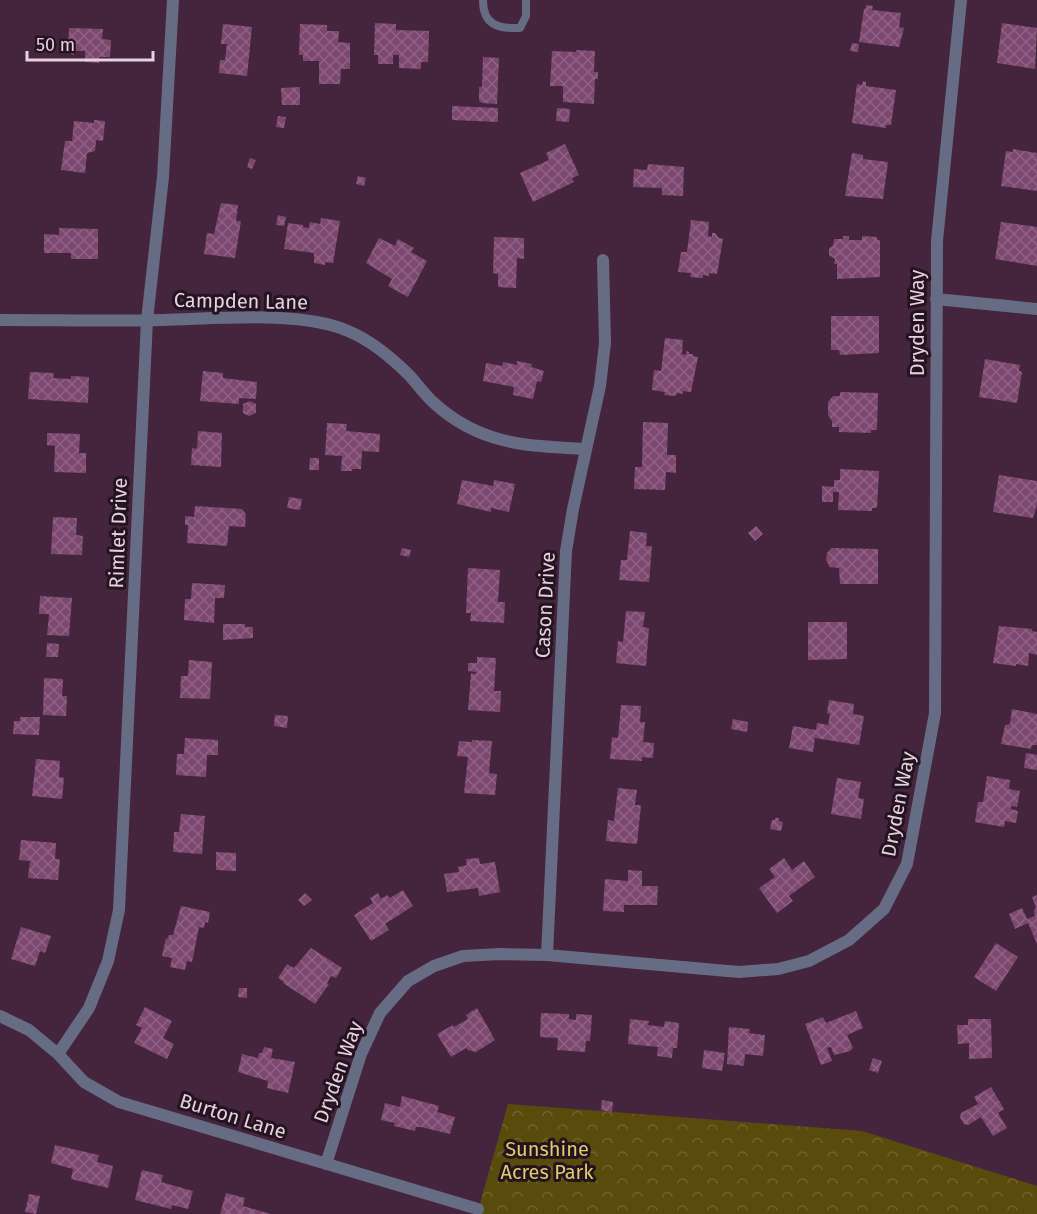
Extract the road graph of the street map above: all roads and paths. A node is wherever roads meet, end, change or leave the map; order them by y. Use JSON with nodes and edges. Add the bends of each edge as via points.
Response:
{"nodes":[{"id":1,"x":173,"y":0,"type":"edge"},
{"id":2,"x":483,"y":0,"type":"edge"},
{"id":3,"x":526,"y":0,"type":"edge"},
{"id":4,"x":961,"y":0,"type":"edge"},
{"id":5,"x":603,"y":260,"type":"dead end"},
{"id":6,"x":936,"y":299,"type":"junction"},
{"id":7,"x":1037,"y":309,"type":"edge"},
{"id":8,"x":0,"y":320,"type":"edge"},
{"id":9,"x":147,"y":320,"type":"junction"},
{"id":10,"x":586,"y":449,"type":"junction"},
{"id":11,"x":547,"y":955,"type":"junction"},
{"id":12,"x":0,"y":1016,"type":"edge"},
{"id":13,"x":58,"y":1054,"type":"junction"},
{"id":14,"x":326,"y":1164,"type":"junction"},
{"id":15,"x":478,"y":1209,"type":"dead end"}],
"edges":[{"from":1,"to":9,"type":"street","name":"Rimlet Drive","via":[[163,177]]},
{"from":2,"to":3,"type":"lane","via":[[483,11],[502,29],[520,28],[526,16]]},
{"from":4,"to":6,"type":"street","name":"Dryden Way","via":[[937,241]]},
{"from":5,"to":10,"type":"street","name":"Cason Drive","via":[[605,343]]},
{"from":6,"to":7,"type":"street"},
{"from":6,"to":11,"type":"street","name":"Dryden Way","via":[[935,713],[907,864],[884,909],[849,940],[809,961],[778,969],[739,972]]},
{"from":8,"to":9,"type":"street","name":"Campden Lane"},
{"from":9,"to":10,"type":"street","name":"Campden Lane","via":[[310,320],[348,331],[379,350],[409,375],[433,403],[462,425],[502,441]]},
{"from":9,"to":13,"type":"street","name":"Rimlet Drive","via":[[119,910],[108,961],[89,1008]]},
{"from":10,"to":11,"type":"street","name":"Cason Drive","via":[[566,551]]},
{"from":11,"to":14,"type":"street","name":"Dryden Way","via":[[463,956],[408,981],[381,1013],[361,1054]]},
{"from":12,"to":13,"type":"street","name":"Burton Lane","via":[[28,1030]]},
{"from":13,"to":14,"type":"street","name":"Burton Lane","via":[[84,1082],[118,1102]]},
{"from":14,"to":15,"type":"street","name":"Burton Lane"}]}
